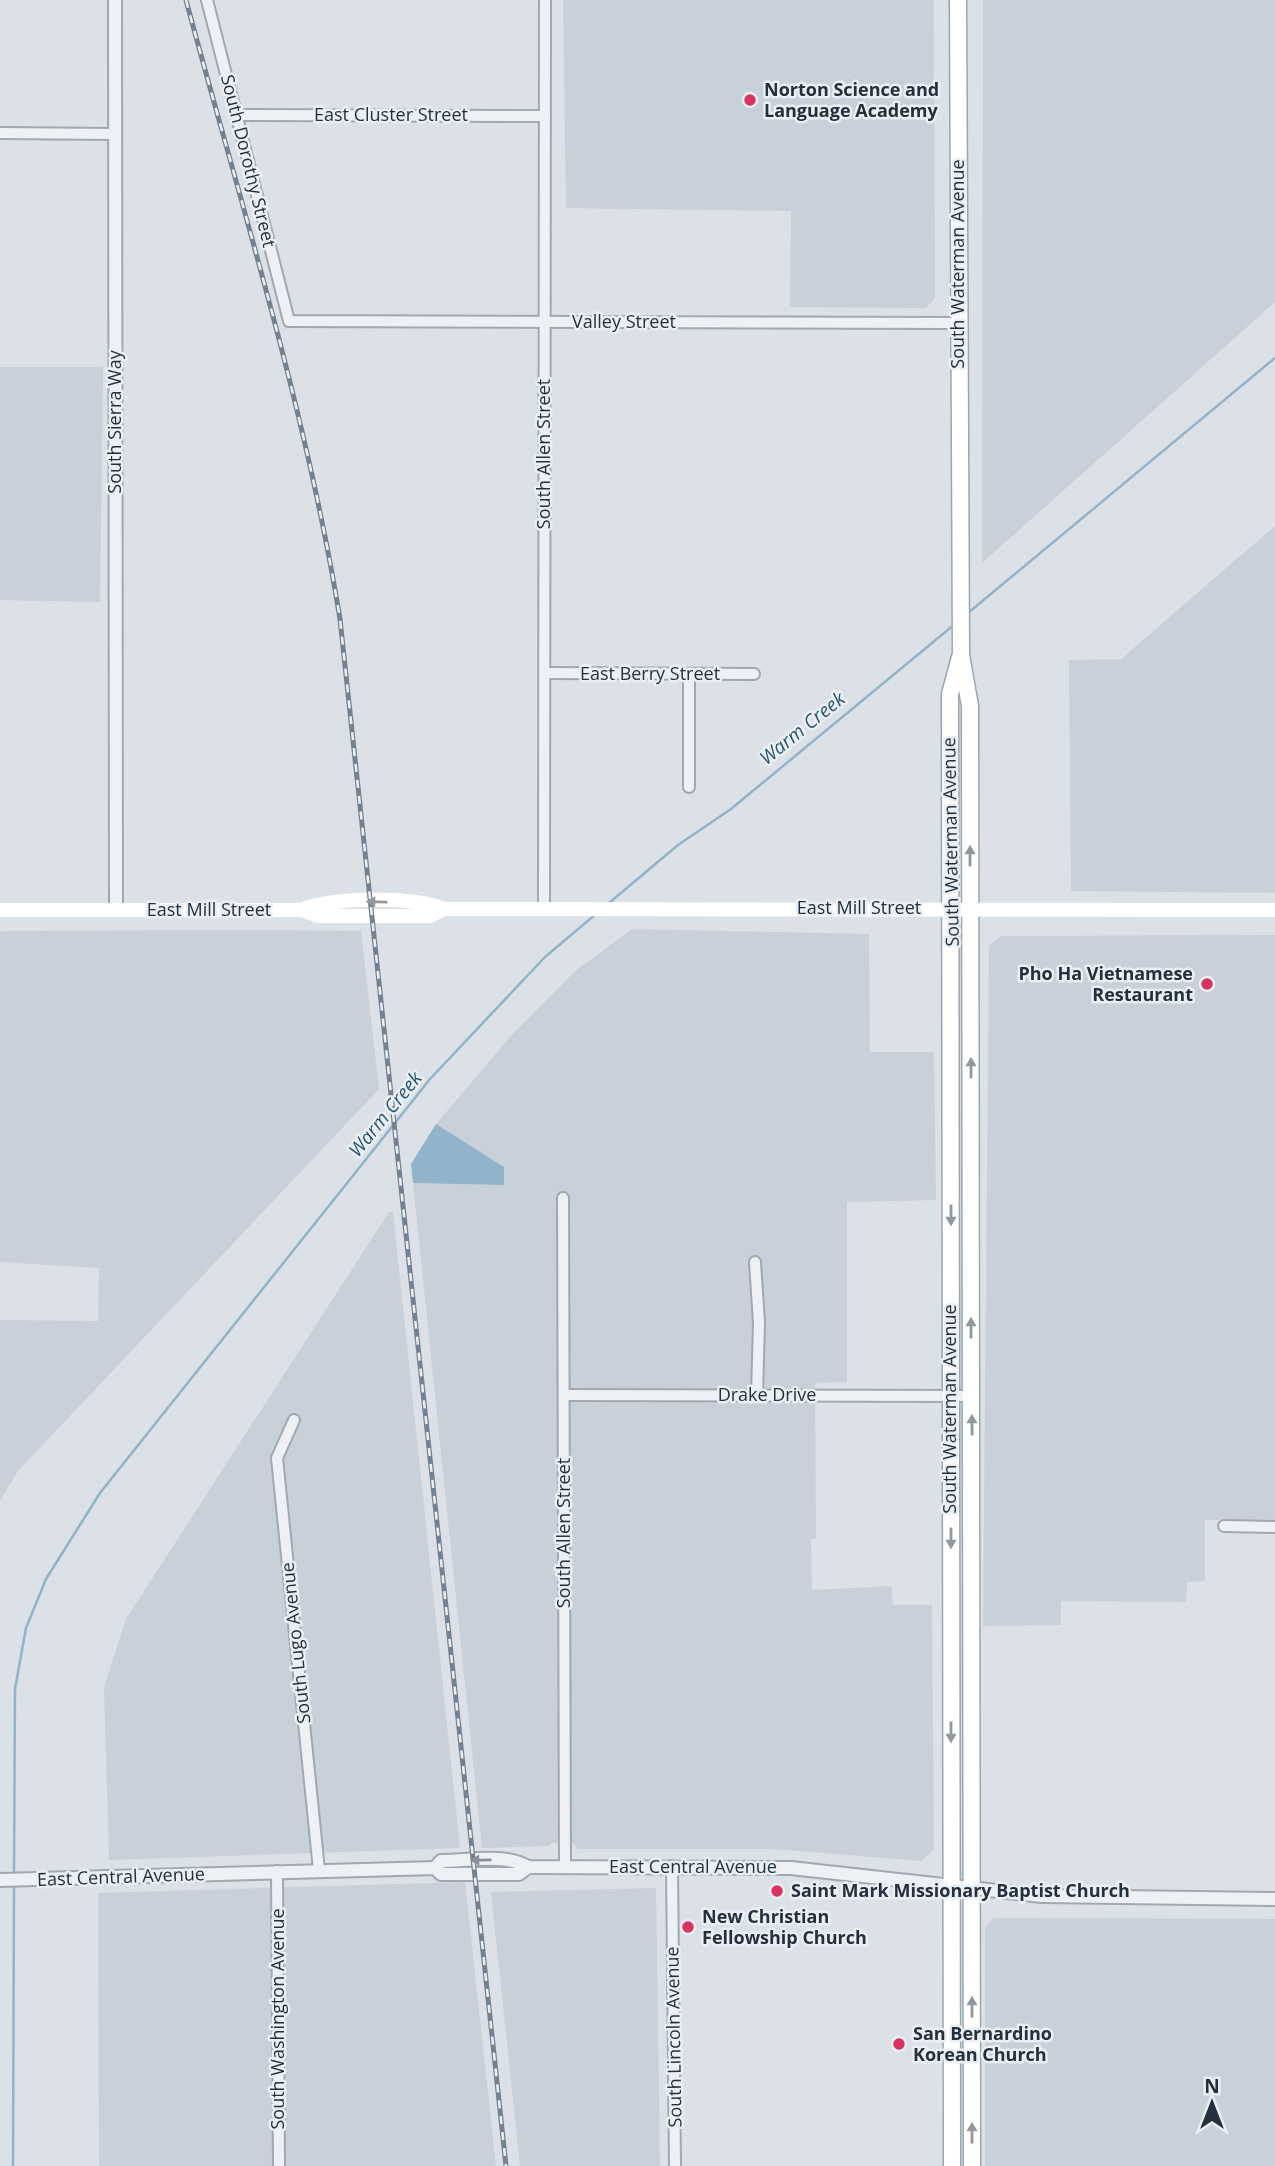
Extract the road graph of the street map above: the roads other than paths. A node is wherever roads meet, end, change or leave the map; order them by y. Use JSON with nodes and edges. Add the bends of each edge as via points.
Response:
{"nodes":[{"id":1,"x":115,"y":0,"type":"edge"},
{"id":2,"x":207,"y":0,"type":"edge"},
{"id":3,"x":545,"y":0,"type":"edge"},
{"id":4,"x":958,"y":0,"type":"edge"},
{"id":5,"x":237,"y":115,"type":"junction"},
{"id":6,"x":545,"y":116,"type":"junction"},
{"id":7,"x":0,"y":133,"type":"edge"},
{"id":8,"x":115,"y":134,"type":"junction"},
{"id":9,"x":289,"y":321,"type":"joint"},
{"id":10,"x":544,"y":322,"type":"junction"},
{"id":11,"x":958,"y":323,"type":"junction"},
{"id":12,"x":961,"y":654,"type":"junction"},
{"id":13,"x":545,"y":673,"type":"junction"},
{"id":14,"x":689,"y":674,"type":"junction"},
{"id":15,"x":754,"y":674,"type":"dead end"},
{"id":16,"x":950,"y":694,"type":"junction"},
{"id":17,"x":689,"y":786,"type":"dead end"},
{"id":18,"x":970,"y":803,"type":"junction"},
{"id":19,"x":116,"y":909,"type":"junction"},
{"id":20,"x":544,"y":909,"type":"junction"},
{"id":21,"x":952,"y":909,"type":"junction"},
{"id":22,"x":971,"y":909,"type":"junction"},
{"id":23,"x":1275,"y":909,"type":"edge"},
{"id":24,"x":0,"y":910,"type":"edge"},
{"id":25,"x":564,"y":1198,"type":"dead end"},
{"id":26,"x":755,"y":1262,"type":"dead end"},
{"id":27,"x":757,"y":1394,"type":"junction"},
{"id":28,"x":564,"y":1395,"type":"junction"},
{"id":29,"x":950,"y":1396,"type":"junction"},
{"id":30,"x":971,"y":1396,"type":"junction"},
{"id":31,"x":294,"y":1420,"type":"dead end"},
{"id":32,"x":1224,"y":1526,"type":"dead end"},
{"id":33,"x":1275,"y":1527,"type":"edge"},
{"id":34,"x":951,"y":1615,"type":"junction"},
{"id":35,"x":972,"y":1696,"type":"junction"},
{"id":36,"x":672,"y":1866,"type":"junction"},
{"id":37,"x":565,"y":1867,"type":"junction"},
{"id":38,"x":319,"y":1870,"type":"junction"},
{"id":39,"x":277,"y":1871,"type":"junction"},
{"id":40,"x":0,"y":1880,"type":"edge"},
{"id":41,"x":952,"y":1887,"type":"junction"},
{"id":42,"x":972,"y":1891,"type":"junction"},
{"id":43,"x":1275,"y":1899,"type":"edge"},
{"id":44,"x":279,"y":2166,"type":"edge"},
{"id":45,"x":675,"y":2166,"type":"edge"},
{"id":46,"x":953,"y":2166,"type":"edge"},
{"id":47,"x":972,"y":2166,"type":"edge"}],
"edges":[{"from":1,"to":8,"type":"street","name":"South Sierra Way"},
{"from":2,"to":5,"type":"street","name":"South Dorothy Street"},
{"from":3,"to":6,"type":"street","name":"South Allen Street"},
{"from":4,"to":11,"type":"main road","name":"South Waterman Avenue"},
{"from":5,"to":6,"type":"street","name":"East Cluster Street"},
{"from":5,"to":9,"type":"street","name":"South Dorothy Street"},
{"from":6,"to":10,"type":"street","name":"South Allen Street"},
{"from":7,"to":8,"type":"street"},
{"from":8,"to":19,"type":"street","name":"South Sierra Way"},
{"from":9,"to":10,"type":"street","name":"Valley Street"},
{"from":10,"to":11,"type":"street","name":"Valley Street"},
{"from":10,"to":13,"type":"street","name":"South Allen Street"},
{"from":11,"to":12,"type":"main road","name":"South Waterman Avenue"},
{"from":12,"to":16,"type":"main road","name":"South Waterman Avenue"},
{"from":12,"to":18,"type":"main road","name":"South Waterman Avenue","via":[[970,692]]},
{"from":13,"to":14,"type":"street","name":"East Berry Street"},
{"from":13,"to":20,"type":"street","name":"South Allen Street"},
{"from":14,"to":15,"type":"street","name":"East Berry Street"},
{"from":14,"to":17,"type":"street"},
{"from":16,"to":18,"type":"main road","via":[[959,699],[959,787]]},
{"from":16,"to":21,"type":"main road","name":"South Waterman Avenue"},
{"from":22,"to":18,"type":"main road","name":"South Waterman Avenue","one_way":true},
{"from":19,"to":20,"type":"main road","name":"East Mill Street","via":[[301,910],[318,902]]},
{"from":19,"to":24,"type":"main road","name":"East Mill Street"},
{"from":20,"to":21,"type":"main road","name":"East Mill Street"},
{"from":21,"to":22,"type":"main road","name":"East Mill Street"},
{"from":21,"to":29,"type":"main road","name":"South Waterman Avenue","one_way":true},
{"from":22,"to":23,"type":"main road","name":"East Mill Street"},
{"from":30,"to":22,"type":"main road","name":"South Waterman Avenue","one_way":true},
{"from":25,"to":28,"type":"street","name":"South Allen Street"},
{"from":26,"to":27,"type":"street"},
{"from":27,"to":28,"type":"street","name":"Drake Drive"},
{"from":27,"to":29,"type":"street","name":"Drake Drive"},
{"from":28,"to":37,"type":"street","name":"South Allen Street"},
{"from":29,"to":30,"type":"street","name":"Drake Drive"},
{"from":29,"to":34,"type":"main road","name":"South Waterman Avenue","one_way":true},
{"from":35,"to":30,"type":"main road","name":"South Waterman Avenue","one_way":true},
{"from":31,"to":38,"type":"street","name":"South Lugo Avenue","via":[[277,1458]]},
{"from":32,"to":33,"type":"street"},
{"from":34,"to":35,"type":"main road","via":[[961,1619],[961,1651]]},
{"from":34,"to":41,"type":"main road","name":"South Waterman Avenue","one_way":true},
{"from":35,"to":42,"type":"main road","name":"South Waterman Avenue"},
{"from":36,"to":37,"type":"street","name":"East Central Avenue"},
{"from":36,"to":41,"type":"street","name":"East Central Avenue","via":[[799,1868]]},
{"from":36,"to":45,"type":"street","name":"South Lincoln Avenue"},
{"from":37,"to":38,"type":"street","name":"East Central Avenue","via":[[473,1860],[441,1861],[435,1868]]},
{"from":38,"to":39,"type":"street","name":"East Central Avenue"},
{"from":39,"to":40,"type":"street","name":"East Central Avenue"},
{"from":39,"to":44,"type":"street","name":"South Washington Avenue"},
{"from":41,"to":42,"type":"street","name":"East Central Avenue"},
{"from":41,"to":46,"type":"main road","name":"South Waterman Avenue"},
{"from":42,"to":43,"type":"street","name":"East Central Avenue"},
{"from":47,"to":42,"type":"main road","name":"South Waterman Avenue","one_way":true}]}
